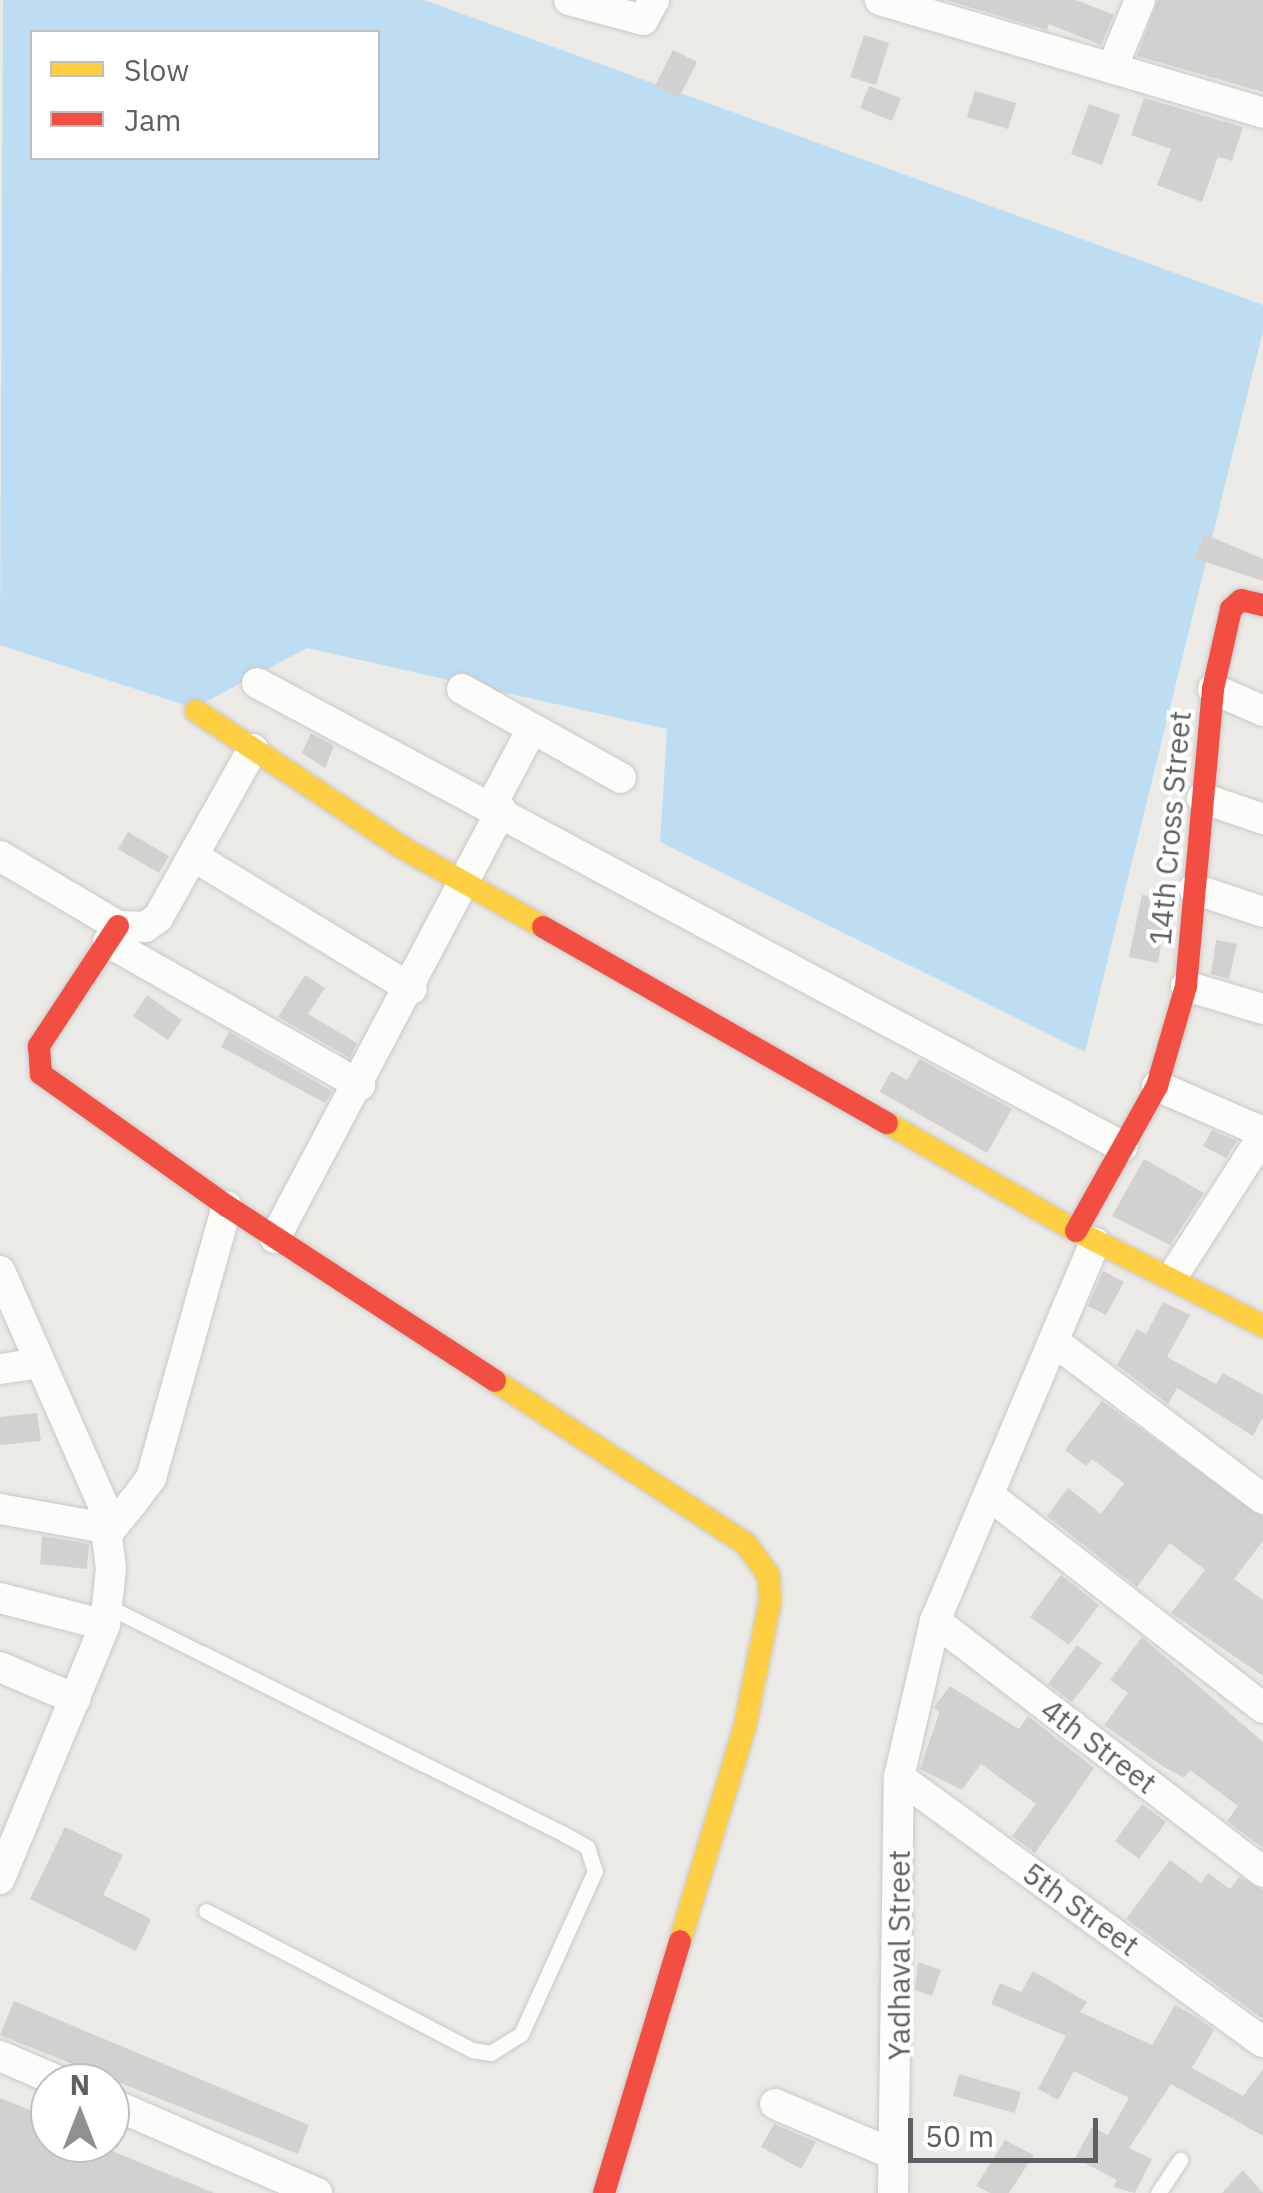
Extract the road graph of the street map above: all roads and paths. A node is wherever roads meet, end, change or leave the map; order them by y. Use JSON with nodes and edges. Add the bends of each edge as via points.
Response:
{"nodes":[{"id":1,"x":569,"y":0,"type":"edge"},
{"id":2,"x":654,"y":0,"type":"edge"},
{"id":3,"x":880,"y":0,"type":"edge"},
{"id":4,"x":1140,"y":0,"type":"edge"},
{"id":5,"x":923,"y":6,"type":"edge"},
{"id":6,"x":1113,"y":66,"type":"junction"},
{"id":7,"x":1263,"y":114,"type":"edge"},
{"id":8,"x":1263,"y":605,"type":"edge"},
{"id":9,"x":258,"y":683,"type":"dead end"},
{"id":10,"x":462,"y":690,"type":"dead end"},
{"id":11,"x":1213,"y":690,"type":"junction"},
{"id":12,"x":196,"y":711,"type":"dead end"},
{"id":13,"x":1263,"y":711,"type":"edge"},
{"id":14,"x":532,"y":728,"type":"junction"},
{"id":15,"x":253,"y":749,"type":"junction"},
{"id":16,"x":621,"y":778,"type":"dead end"},
{"id":17,"x":1202,"y":798,"type":"junction"},
{"id":18,"x":497,"y":807,"type":"junction"},
{"id":19,"x":1263,"y":820,"type":"edge"},
{"id":20,"x":0,"y":856,"type":"edge"},
{"id":21,"x":193,"y":856,"type":"junction"},
{"id":22,"x":466,"y":884,"type":"junction"},
{"id":23,"x":1194,"y":889,"type":"junction"},
{"id":24,"x":1263,"y":912,"type":"edge"},
{"id":25,"x":113,"y":934,"type":"junction"},
{"id":26,"x":1186,"y":986,"type":"junction"},
{"id":27,"x":412,"y":988,"type":"junction"},
{"id":28,"x":1263,"y":1010,"type":"edge"},
{"id":29,"x":360,"y":1085,"type":"junction"},
{"id":30,"x":1157,"y":1086,"type":"junction"},
{"id":31,"x":1263,"y":1134,"type":"edge"},
{"id":32,"x":1123,"y":1147,"type":"junction"},
{"id":33,"x":227,"y":1206,"type":"junction"},
{"id":34,"x":1085,"y":1237,"type":"junction"},
{"id":35,"x":275,"y":1238,"type":"junction"},
{"id":36,"x":0,"y":1271,"type":"edge"},
{"id":37,"x":1174,"y":1276,"type":"junction"},
{"id":38,"x":1263,"y":1326,"type":"edge"},
{"id":39,"x":1056,"y":1343,"type":"junction"},
{"id":40,"x":40,"y":1363,"type":"junction"},
{"id":41,"x":0,"y":1369,"type":"edge"},
{"id":42,"x":990,"y":1496,"type":"junction"},
{"id":43,"x":1263,"y":1499,"type":"edge"},
{"id":44,"x":0,"y":1509,"type":"edge"},
{"id":45,"x":111,"y":1529,"type":"junction"},
{"id":46,"x":0,"y":1598,"type":"edge"},
{"id":47,"x":106,"y":1616,"type":"junction"},
{"id":48,"x":935,"y":1621,"type":"junction"},
{"id":49,"x":0,"y":1667,"type":"edge"},
{"id":50,"x":74,"y":1699,"type":"junction"},
{"id":51,"x":1263,"y":1708,"type":"edge"},
{"id":52,"x":900,"y":1777,"type":"junction"},
{"id":53,"x":8,"y":1840,"type":"edge"},
{"id":54,"x":1263,"y":1872,"type":"edge"},
{"id":55,"x":0,"y":1878,"type":"edge"},
{"id":56,"x":206,"y":1911,"type":"dead end"},
{"id":57,"x":1263,"y":2042,"type":"edge"},
{"id":58,"x":0,"y":2056,"type":"edge"},
{"id":59,"x":30,"y":2069,"type":"edge"},
{"id":60,"x":775,"y":2104,"type":"dead end"},
{"id":61,"x":130,"y":2112,"type":"edge"},
{"id":62,"x":894,"y":2155,"type":"junction"},
{"id":63,"x":1180,"y":2160,"type":"dead end"},
{"id":64,"x":317,"y":2193,"type":"edge"},
{"id":65,"x":604,"y":2193,"type":"edge"},
{"id":66,"x":893,"y":2193,"type":"edge"},
{"id":67,"x":1158,"y":2193,"type":"edge"}],
"edges":[{"from":1,"to":2,"type":"street","via":[[643,20]]},
{"from":3,"to":5,"type":"street"},
{"from":4,"to":6,"type":"street"},
{"from":5,"to":6,"type":"street"},
{"from":6,"to":7,"type":"street"},
{"from":8,"to":11,"type":"street","name":"14th Cross Street","via":[[1242,600],[1231,609]]},
{"from":9,"to":18,"type":"street"},
{"from":10,"to":14,"type":"street"},
{"from":11,"to":13,"type":"street"},
{"from":11,"to":17,"type":"street","name":"14th Cross Street"},
{"from":12,"to":15,"type":"street"},
{"from":14,"to":16,"type":"street"},
{"from":14,"to":18,"type":"street"},
{"from":15,"to":21,"type":"street"},
{"from":15,"to":22,"type":"street"},
{"from":17,"to":19,"type":"street"},
{"from":17,"to":23,"type":"street","name":"14th Cross Street"},
{"from":18,"to":22,"type":"street"},
{"from":18,"to":32,"type":"street"},
{"from":20,"to":25,"type":"street"},
{"from":21,"to":25,"type":"street","via":[[158,918]]},
{"from":21,"to":27,"type":"street"},
{"from":22,"to":27,"type":"street"},
{"from":22,"to":34,"type":"street"},
{"from":23,"to":24,"type":"street"},
{"from":23,"to":26,"type":"street","name":"14th Cross Street"},
{"from":25,"to":29,"type":"street"},
{"from":25,"to":33,"type":"street","via":[[39,1046],[41,1074]]},
{"from":26,"to":28,"type":"street"},
{"from":26,"to":30,"type":"street","name":"14th Cross Street"},
{"from":27,"to":29,"type":"street"},
{"from":29,"to":35,"type":"street"},
{"from":30,"to":31,"type":"street"},
{"from":30,"to":32,"type":"street","name":"14th Cross Street"},
{"from":31,"to":37,"type":"street"},
{"from":32,"to":34,"type":"street","name":"14th Cross Street"},
{"from":33,"to":35,"type":"street"},
{"from":33,"to":45,"type":"street","via":[[151,1478]]},
{"from":34,"to":37,"type":"street"},
{"from":34,"to":39,"type":"street","name":"Yadhaval Street"},
{"from":35,"to":65,"type":"street","via":[[746,1544],[769,1576],[770,1602],[745,1726]]},
{"from":36,"to":40,"type":"street"},
{"from":37,"to":38,"type":"street"},
{"from":39,"to":42,"type":"street","name":"Yadhaval Street"},
{"from":39,"to":43,"type":"street"},
{"from":40,"to":41,"type":"street"},
{"from":40,"to":45,"type":"street"},
{"from":42,"to":48,"type":"street","name":"Yadhaval Street"},
{"from":42,"to":51,"type":"street"},
{"from":44,"to":45,"type":"street"},
{"from":45,"to":47,"type":"street"},
{"from":46,"to":47,"type":"street"},
{"from":47,"to":50,"type":"street"},
{"from":47,"to":56,"type":"lane","via":[[562,1833],[594,1858],[595,1871],[521,2034],[491,2053],[472,2050]]},
{"from":48,"to":52,"type":"street","name":"Yadhaval Street"},
{"from":48,"to":54,"type":"street","name":"4th Street"},
{"from":49,"to":50,"type":"street"},
{"from":50,"to":53,"type":"street"},
{"from":52,"to":57,"type":"street","name":"5th Street"},
{"from":52,"to":62,"type":"street","name":"Yadhaval Street"},
{"from":53,"to":55,"type":"street"},
{"from":58,"to":59,"type":"street"},
{"from":60,"to":62,"type":"street"},
{"from":61,"to":64,"type":"street"},
{"from":62,"to":66,"type":"street","name":"Yadhaval Street"},
{"from":63,"to":67,"type":"lane"}]}
